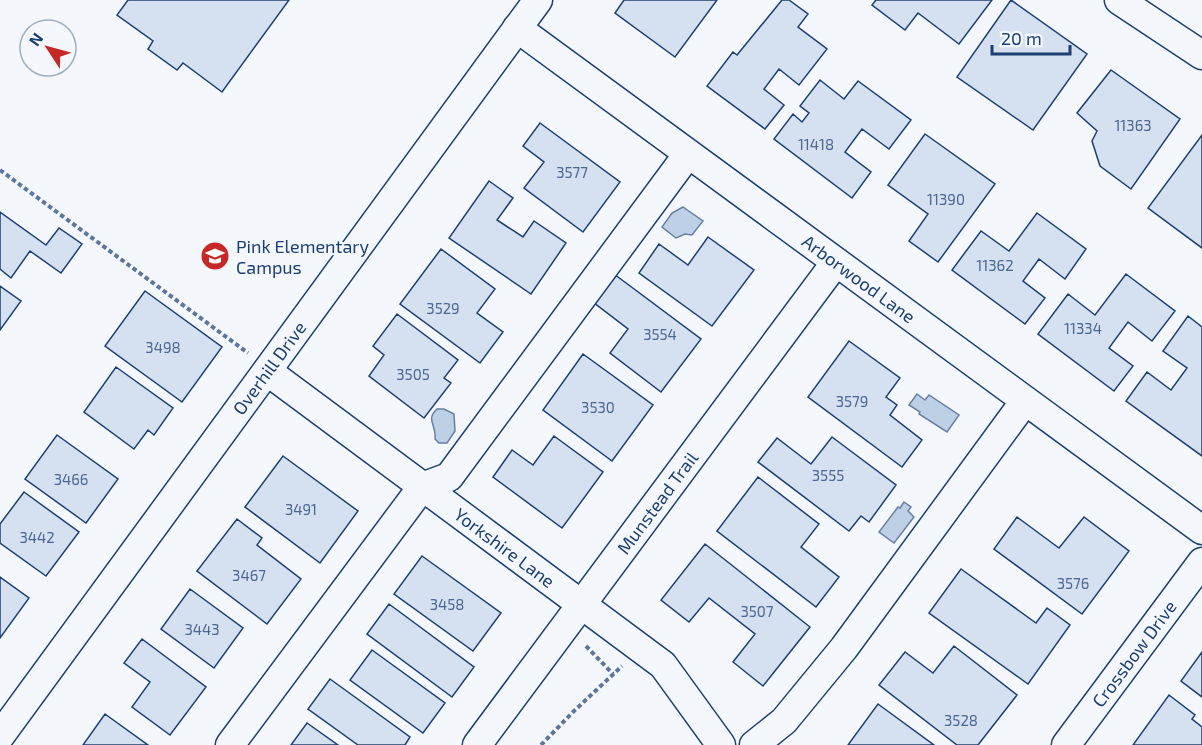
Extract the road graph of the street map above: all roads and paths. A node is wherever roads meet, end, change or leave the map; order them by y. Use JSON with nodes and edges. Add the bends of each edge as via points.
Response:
{"nodes":[{"id":1,"x":538,"y":0,"type":"edge"},
{"id":2,"x":1119,"y":0,"type":"edge"},
{"id":3,"x":517,"y":28,"type":"junction"},
{"id":4,"x":1202,"y":55,"type":"edge"},
{"id":5,"x":688,"y":154,"type":"junction"},
{"id":6,"x":0,"y":170,"type":"edge"},
{"id":7,"x":836,"y":262,"type":"junction"},
{"id":8,"x":254,"y":345,"type":"dead end"},
{"id":9,"x":267,"y":371,"type":"junction"},
{"id":10,"x":1025,"y":401,"type":"junction"},
{"id":11,"x":422,"y":487,"type":"junction"},
{"id":12,"x":1202,"y":530,"type":"edge"},
{"id":13,"x":1202,"y":562,"type":"edge"},
{"id":14,"x":582,"y":605,"type":"junction"},
{"id":15,"x":586,"y":646,"type":"dead end"},
{"id":16,"x":641,"y":648,"type":"junction"},
{"id":17,"x":613,"y":674,"type":"junction"},
{"id":18,"x":0,"y":736,"type":"edge"},
{"id":19,"x":230,"y":745,"type":"edge"},
{"id":20,"x":477,"y":745,"type":"edge"},
{"id":21,"x":541,"y":745,"type":"edge"},
{"id":22,"x":721,"y":745,"type":"edge"},
{"id":23,"x":754,"y":745,"type":"edge"},
{"id":24,"x":1066,"y":745,"type":"edge"}],
"edges":[{"from":1,"to":3,"type":"street","name":"Overhill Drive"},
{"from":2,"to":4,"type":"street"},
{"from":3,"to":5,"type":"street","name":"Arborwood Lane"},
{"from":3,"to":9,"type":"street","name":"Overhill Drive"},
{"from":5,"to":7,"type":"street","name":"Arborwood Lane"},
{"from":5,"to":11,"type":"street","via":[[449,477]]},
{"from":6,"to":8,"type":"path","via":[[248,353]]},
{"from":7,"to":10,"type":"street","name":"Arborwood Lane"},
{"from":7,"to":14,"type":"street","name":"Munstead Trail"},
{"from":9,"to":11,"type":"street","name":"Yorkshire Lane"},
{"from":9,"to":18,"type":"street","name":"Overhill Drive"},
{"from":10,"to":12,"type":"street","name":"Arborwood Lane"},
{"from":10,"to":23,"type":"street","via":[[844,648],[784,721]]},
{"from":11,"to":14,"type":"street","name":"Yorkshire Lane"},
{"from":11,"to":19,"type":"street"},
{"from":13,"to":24,"type":"street","name":"Crossbow Drive"},
{"from":14,"to":16,"type":"street","name":"Yorkshire Lane"},
{"from":14,"to":20,"type":"street","name":"Munstead Trail"},
{"from":15,"to":17,"type":"path"},
{"from":16,"to":17,"type":"path"},
{"from":16,"to":22,"type":"street","name":"Yorkshire Lane","via":[[663,665]]},
{"from":17,"to":21,"type":"path"}]}
